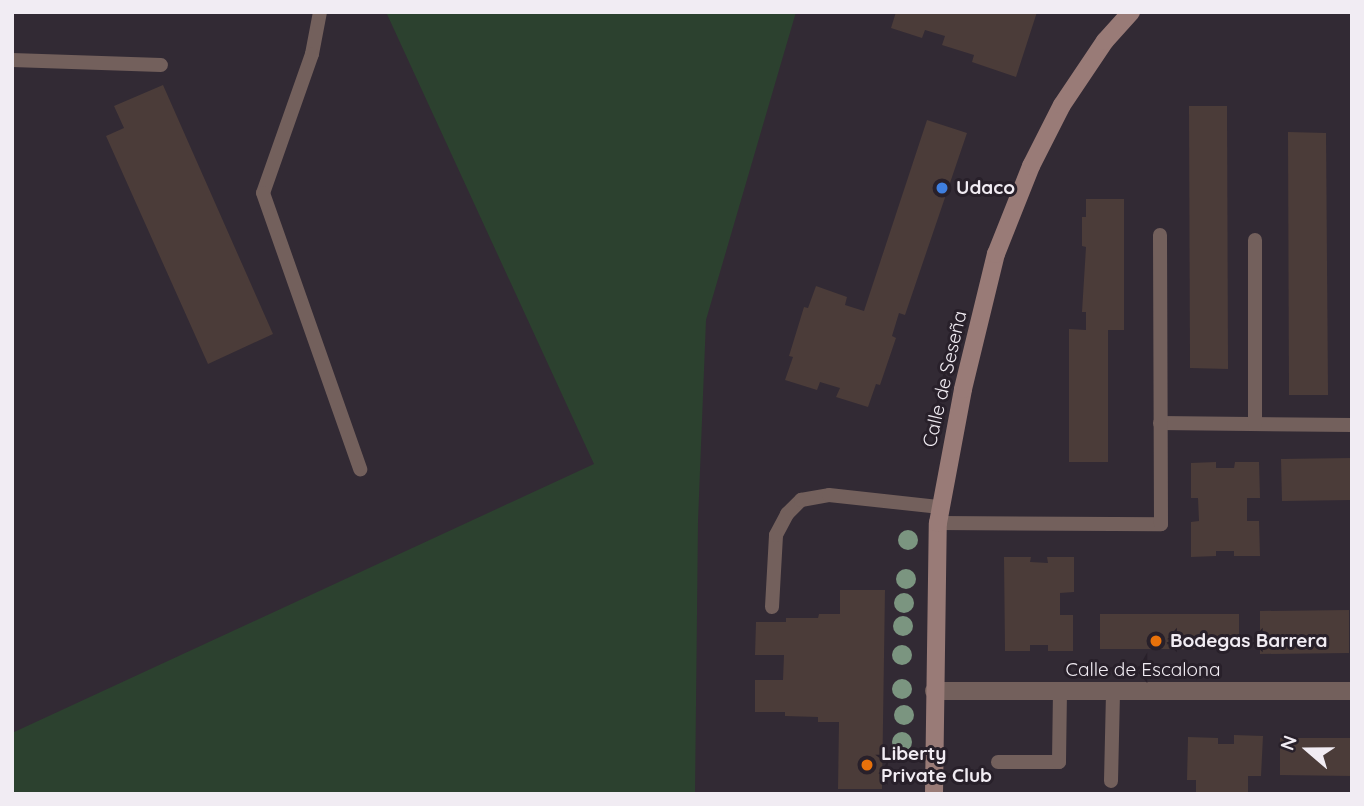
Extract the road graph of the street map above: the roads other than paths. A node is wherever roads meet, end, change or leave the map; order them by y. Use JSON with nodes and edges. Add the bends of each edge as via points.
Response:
{"nodes":[{"id":1,"x":320,"y":12,"type":"edge"},
{"id":2,"x":1131,"y":12,"type":"edge"},
{"id":3,"x":12,"y":60,"type":"edge"},
{"id":4,"x":160,"y":65,"type":"dead end"},
{"id":5,"x":1160,"y":235,"type":"dead end"},
{"id":6,"x":1255,"y":240,"type":"dead end"},
{"id":7,"x":1160,"y":423,"type":"junction"},
{"id":8,"x":1255,"y":424,"type":"junction"},
{"id":9,"x":1352,"y":425,"type":"edge"},
{"id":10,"x":360,"y":470,"type":"dead end"},
{"id":11,"x":939,"y":515,"type":"junction"},
{"id":12,"x":772,"y":607,"type":"dead end"},
{"id":13,"x":934,"y":691,"type":"junction"},
{"id":14,"x":1059,"y":691,"type":"junction"},
{"id":15,"x":1113,"y":691,"type":"junction"},
{"id":16,"x":1352,"y":691,"type":"edge"},
{"id":17,"x":998,"y":762,"type":"dead end"},
{"id":18,"x":1111,"y":781,"type":"dead end"},
{"id":19,"x":934,"y":794,"type":"edge"}],
"edges":[{"from":1,"to":10,"type":"lane","via":[[312,54],[263,193]]},
{"from":2,"to":11,"type":"street","name":"Calle de Seseña","via":[[1105,41],[1062,105],[1006,226],[963,389]]},
{"from":3,"to":4,"type":"lane"},
{"from":5,"to":7,"type":"lane"},
{"from":6,"to":8,"type":"lane"},
{"from":7,"to":8,"type":"lane"},
{"from":7,"to":11,"type":"lane","via":[[1161,524]]},
{"from":8,"to":9,"type":"lane"},
{"from":11,"to":12,"type":"lane","via":[[829,495],[801,500],[776,535]]},
{"from":11,"to":13,"type":"street","name":"Calle de Seseña"},
{"from":13,"to":14,"type":"street","name":"Calle de Escalona"},
{"from":13,"to":19,"type":"street","name":"Calle de Seseña"},
{"from":14,"to":15,"type":"street","name":"Calle de Escalona"},
{"from":14,"to":17,"type":"lane","via":[[1059,762]]},
{"from":15,"to":16,"type":"street","name":"Calle de Escalona"},
{"from":15,"to":18,"type":"lane"}]}
